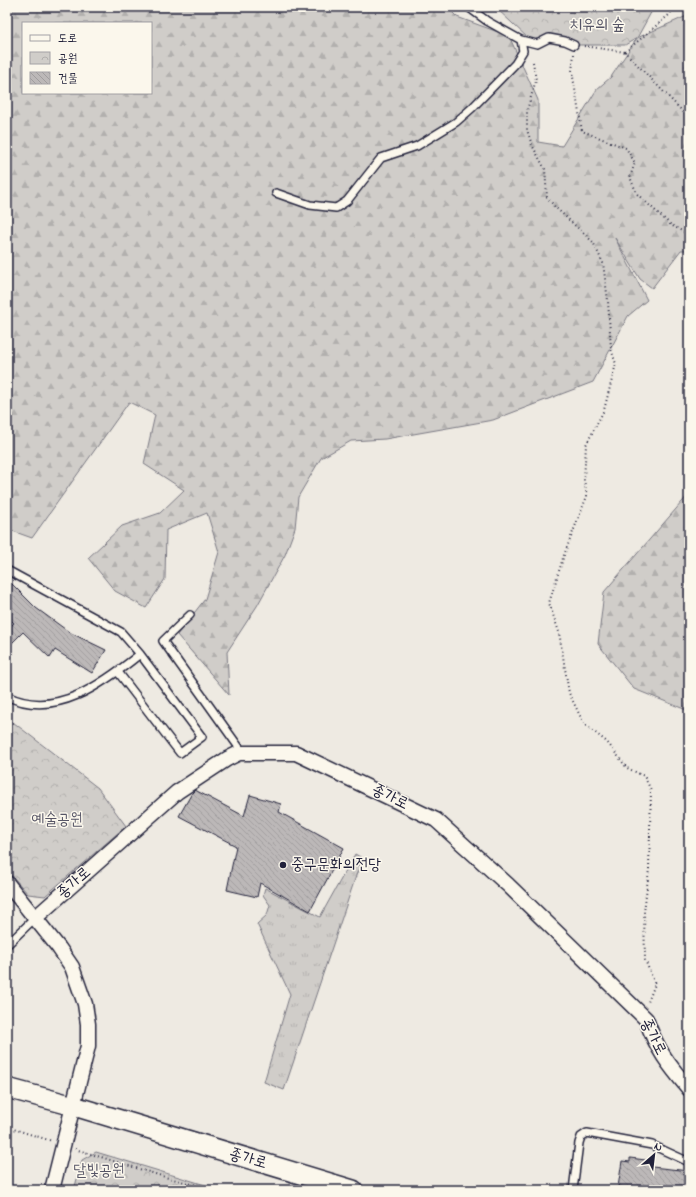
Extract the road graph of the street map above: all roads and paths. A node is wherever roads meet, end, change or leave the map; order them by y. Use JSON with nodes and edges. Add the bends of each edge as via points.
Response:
{"nodes":[{"id":1,"x":468,"y":7,"type":"edge"},
{"id":2,"x":675,"y":7,"type":"edge"},
{"id":3,"x":521,"y":40,"type":"junction"},
{"id":4,"x":574,"y":46,"type":"junction"},
{"id":5,"x":625,"y":52,"type":"junction"},
{"id":6,"x":533,"y":62,"type":"dead end"},
{"id":7,"x":689,"y":118,"type":"edge"},
{"id":8,"x":276,"y":193,"type":"dead end"},
{"id":9,"x":689,"y":235,"type":"edge"},
{"id":10,"x":7,"y":570,"type":"edge"},
{"id":11,"x":190,"y":614,"type":"dead end"},
{"id":12,"x":140,"y":654,"type":"junction"},
{"id":13,"x":118,"y":672,"type":"junction"},
{"id":14,"x":9,"y":700,"type":"edge"},
{"id":15,"x":243,"y":753,"type":"junction"},
{"id":16,"x":7,"y":883,"type":"edge"},
{"id":17,"x":35,"y":918,"type":"junction"},
{"id":18,"x":7,"y":945,"type":"edge"},
{"id":19,"x":643,"y":1015,"type":"junction"},
{"id":20,"x":7,"y":1088,"type":"edge"},
{"id":21,"x":689,"y":1089,"type":"edge"},
{"id":22,"x":74,"y":1106,"type":"junction"},
{"id":23,"x":7,"y":1127,"type":"edge"},
{"id":24,"x":64,"y":1145,"type":"junction"},
{"id":25,"x":689,"y":1162,"type":"edge"},
{"id":26,"x":52,"y":1190,"type":"edge"},
{"id":27,"x":216,"y":1190,"type":"edge"},
{"id":28,"x":353,"y":1190,"type":"edge"},
{"id":29,"x":573,"y":1190,"type":"edge"}],
"edges":[{"from":1,"to":3,"type":"lane"},
{"from":2,"to":5,"type":"path"},
{"from":3,"to":4,"type":"lane","via":[[537,44],[549,38],[565,41]]},
{"from":3,"to":8,"type":"lane","via":[[522,51],[515,64],[472,108],[456,122],[418,146],[381,158],[347,201],[336,208],[310,205]]},
{"from":4,"to":5,"type":"path"},
{"from":4,"to":9,"type":"path","via":[[572,71],[582,131],[626,148],[635,163],[630,177],[637,194],[671,225]]},
{"from":5,"to":7,"type":"path"},
{"from":6,"to":19,"type":"path","via":[[536,80],[527,110],[527,130],[545,168],[547,197],[594,242],[603,263],[611,349],[616,364],[604,410],[586,445],[584,480],[587,496],[549,603],[559,632],[569,693],[584,724],[607,742],[627,768],[644,776],[651,790],[649,869],[644,912],[645,960],[655,984]]},
{"from":10,"to":12,"type":"lane","via":[[121,632]]},
{"from":11,"to":15,"type":"lane","via":[[163,641]]},
{"from":12,"to":13,"type":"lane"},
{"from":12,"to":13,"type":"lane","via":[[202,737],[180,753]]},
{"from":13,"to":14,"type":"lane","via":[[97,685],[57,702],[42,705]]},
{"from":15,"to":17,"type":"street","name":"종가로","via":[[226,759],[177,792]]},
{"from":15,"to":19,"type":"street","name":"종가로","via":[[296,753],[436,820],[508,885]]},
{"from":16,"to":17,"type":"street"},
{"from":17,"to":18,"type":"lane"},
{"from":17,"to":22,"type":"street","via":[[72,967],[85,1004],[88,1046]]},
{"from":19,"to":21,"type":"street","name":"종가로","via":[[666,1062]]},
{"from":20,"to":22,"type":"main road","name":"종가로"},
{"from":22,"to":24,"type":"street"},
{"from":22,"to":28,"type":"main road","name":"종가로"},
{"from":23,"to":24,"type":"path"},
{"from":24,"to":26,"type":"street"},
{"from":24,"to":27,"type":"path","via":[[165,1178]]},
{"from":25,"to":29,"type":"lane","via":[[652,1145],[587,1133],[581,1137],[579,1143]]}]}
